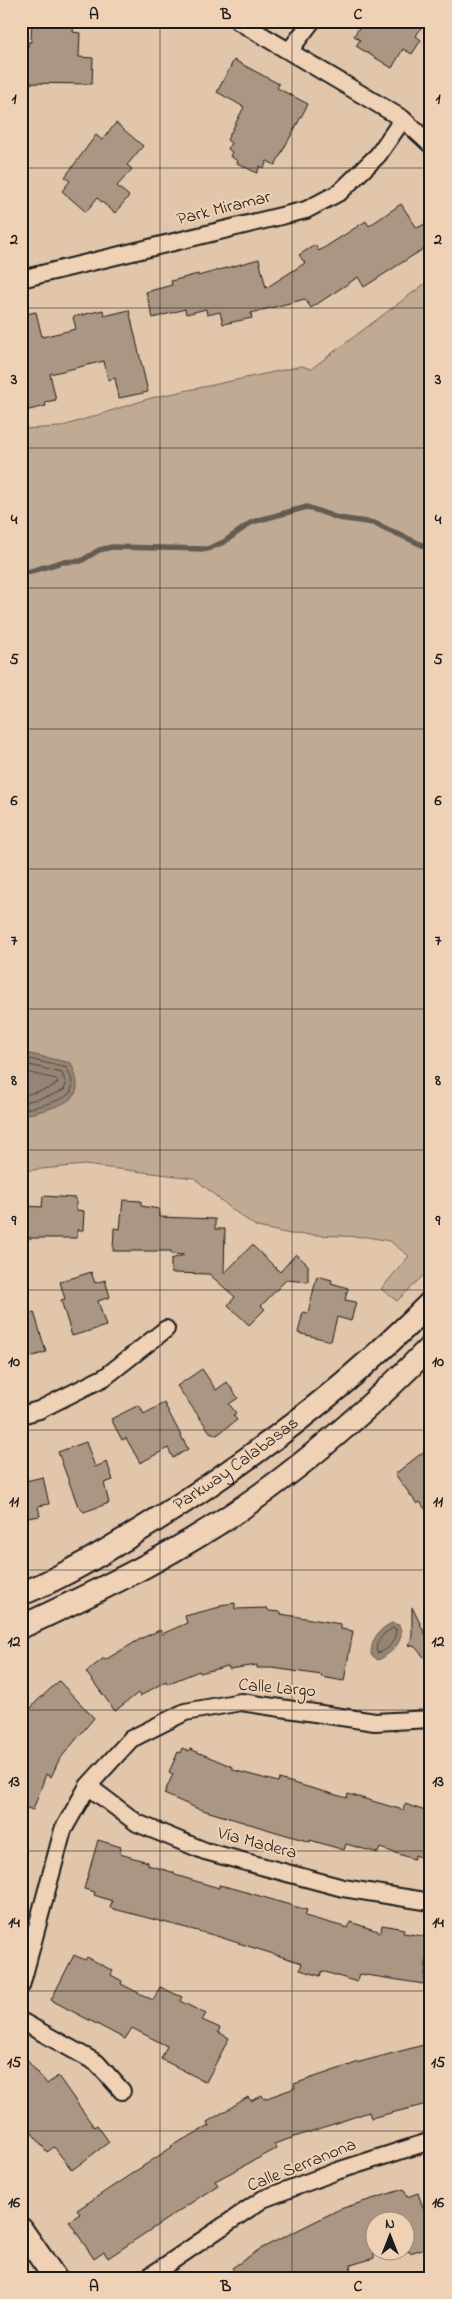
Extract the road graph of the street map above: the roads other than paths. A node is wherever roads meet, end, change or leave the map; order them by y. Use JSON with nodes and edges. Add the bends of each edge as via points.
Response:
{"nodes":[{"id":1,"x":238,"y":21,"type":"edge"},
{"id":2,"x":312,"y":21,"type":"edge"},
{"id":3,"x":290,"y":50,"type":"junction"},
{"id":4,"x":403,"y":119,"type":"junction"},
{"id":5,"x":431,"y":146,"type":"edge"},
{"id":6,"x":21,"y":279,"type":"edge"},
{"id":7,"x":431,"y":1302,"type":"edge"},
{"id":8,"x":166,"y":1329,"type":"dead end"},
{"id":9,"x":431,"y":1346,"type":"edge"},
{"id":10,"x":21,"y":1415,"type":"edge"},
{"id":11,"x":21,"y":1594,"type":"edge"},
{"id":12,"x":21,"y":1627,"type":"edge"},
{"id":13,"x":431,"y":1719,"type":"edge"},
{"id":14,"x":88,"y":1786,"type":"junction"},
{"id":15,"x":431,"y":1902,"type":"edge"},
{"id":16,"x":21,"y":1986,"type":"edge"},
{"id":17,"x":21,"y":2021,"type":"edge"},
{"id":18,"x":122,"y":2091,"type":"dead end"},
{"id":19,"x":431,"y":2141,"type":"edge"},
{"id":20,"x":21,"y":2229,"type":"edge"},
{"id":21,"x":55,"y":2278,"type":"edge"},
{"id":22,"x":147,"y":2278,"type":"edge"}],
"edges":[{"from":1,"to":3,"type":"street"},
{"from":2,"to":3,"type":"street"},
{"from":3,"to":4,"type":"street"},
{"from":4,"to":5,"type":"street"},
{"from":4,"to":6,"type":"street","name":"Park Miramar","via":[[378,155],[340,192],[306,210]]},
{"from":7,"to":11,"type":"street","name":"Parkway Calabasas","via":[[324,1401],[208,1488],[112,1547]]},
{"from":8,"to":10,"type":"street","via":[[105,1377],[39,1410]]},
{"from":9,"to":12,"type":"street","name":"Parkway Calabasas","via":[[344,1428],[259,1496],[175,1549],[101,1590]]},
{"from":13,"to":14,"type":"street","name":"Calle Largo","via":[[375,1722],[241,1702],[185,1712],[131,1739]]},
{"from":14,"to":15,"type":"street","name":"Vía Madera","via":[[137,1823],[205,1851],[343,1888]]},
{"from":14,"to":16,"type":"street","name":"Calle Largo","via":[[63,1830]]},
{"from":17,"to":18,"type":"street","via":[[97,2063]]},
{"from":19,"to":22,"type":"street","name":"Calle Serranona","via":[[263,2199]]},
{"from":20,"to":21,"type":"street"}]}
